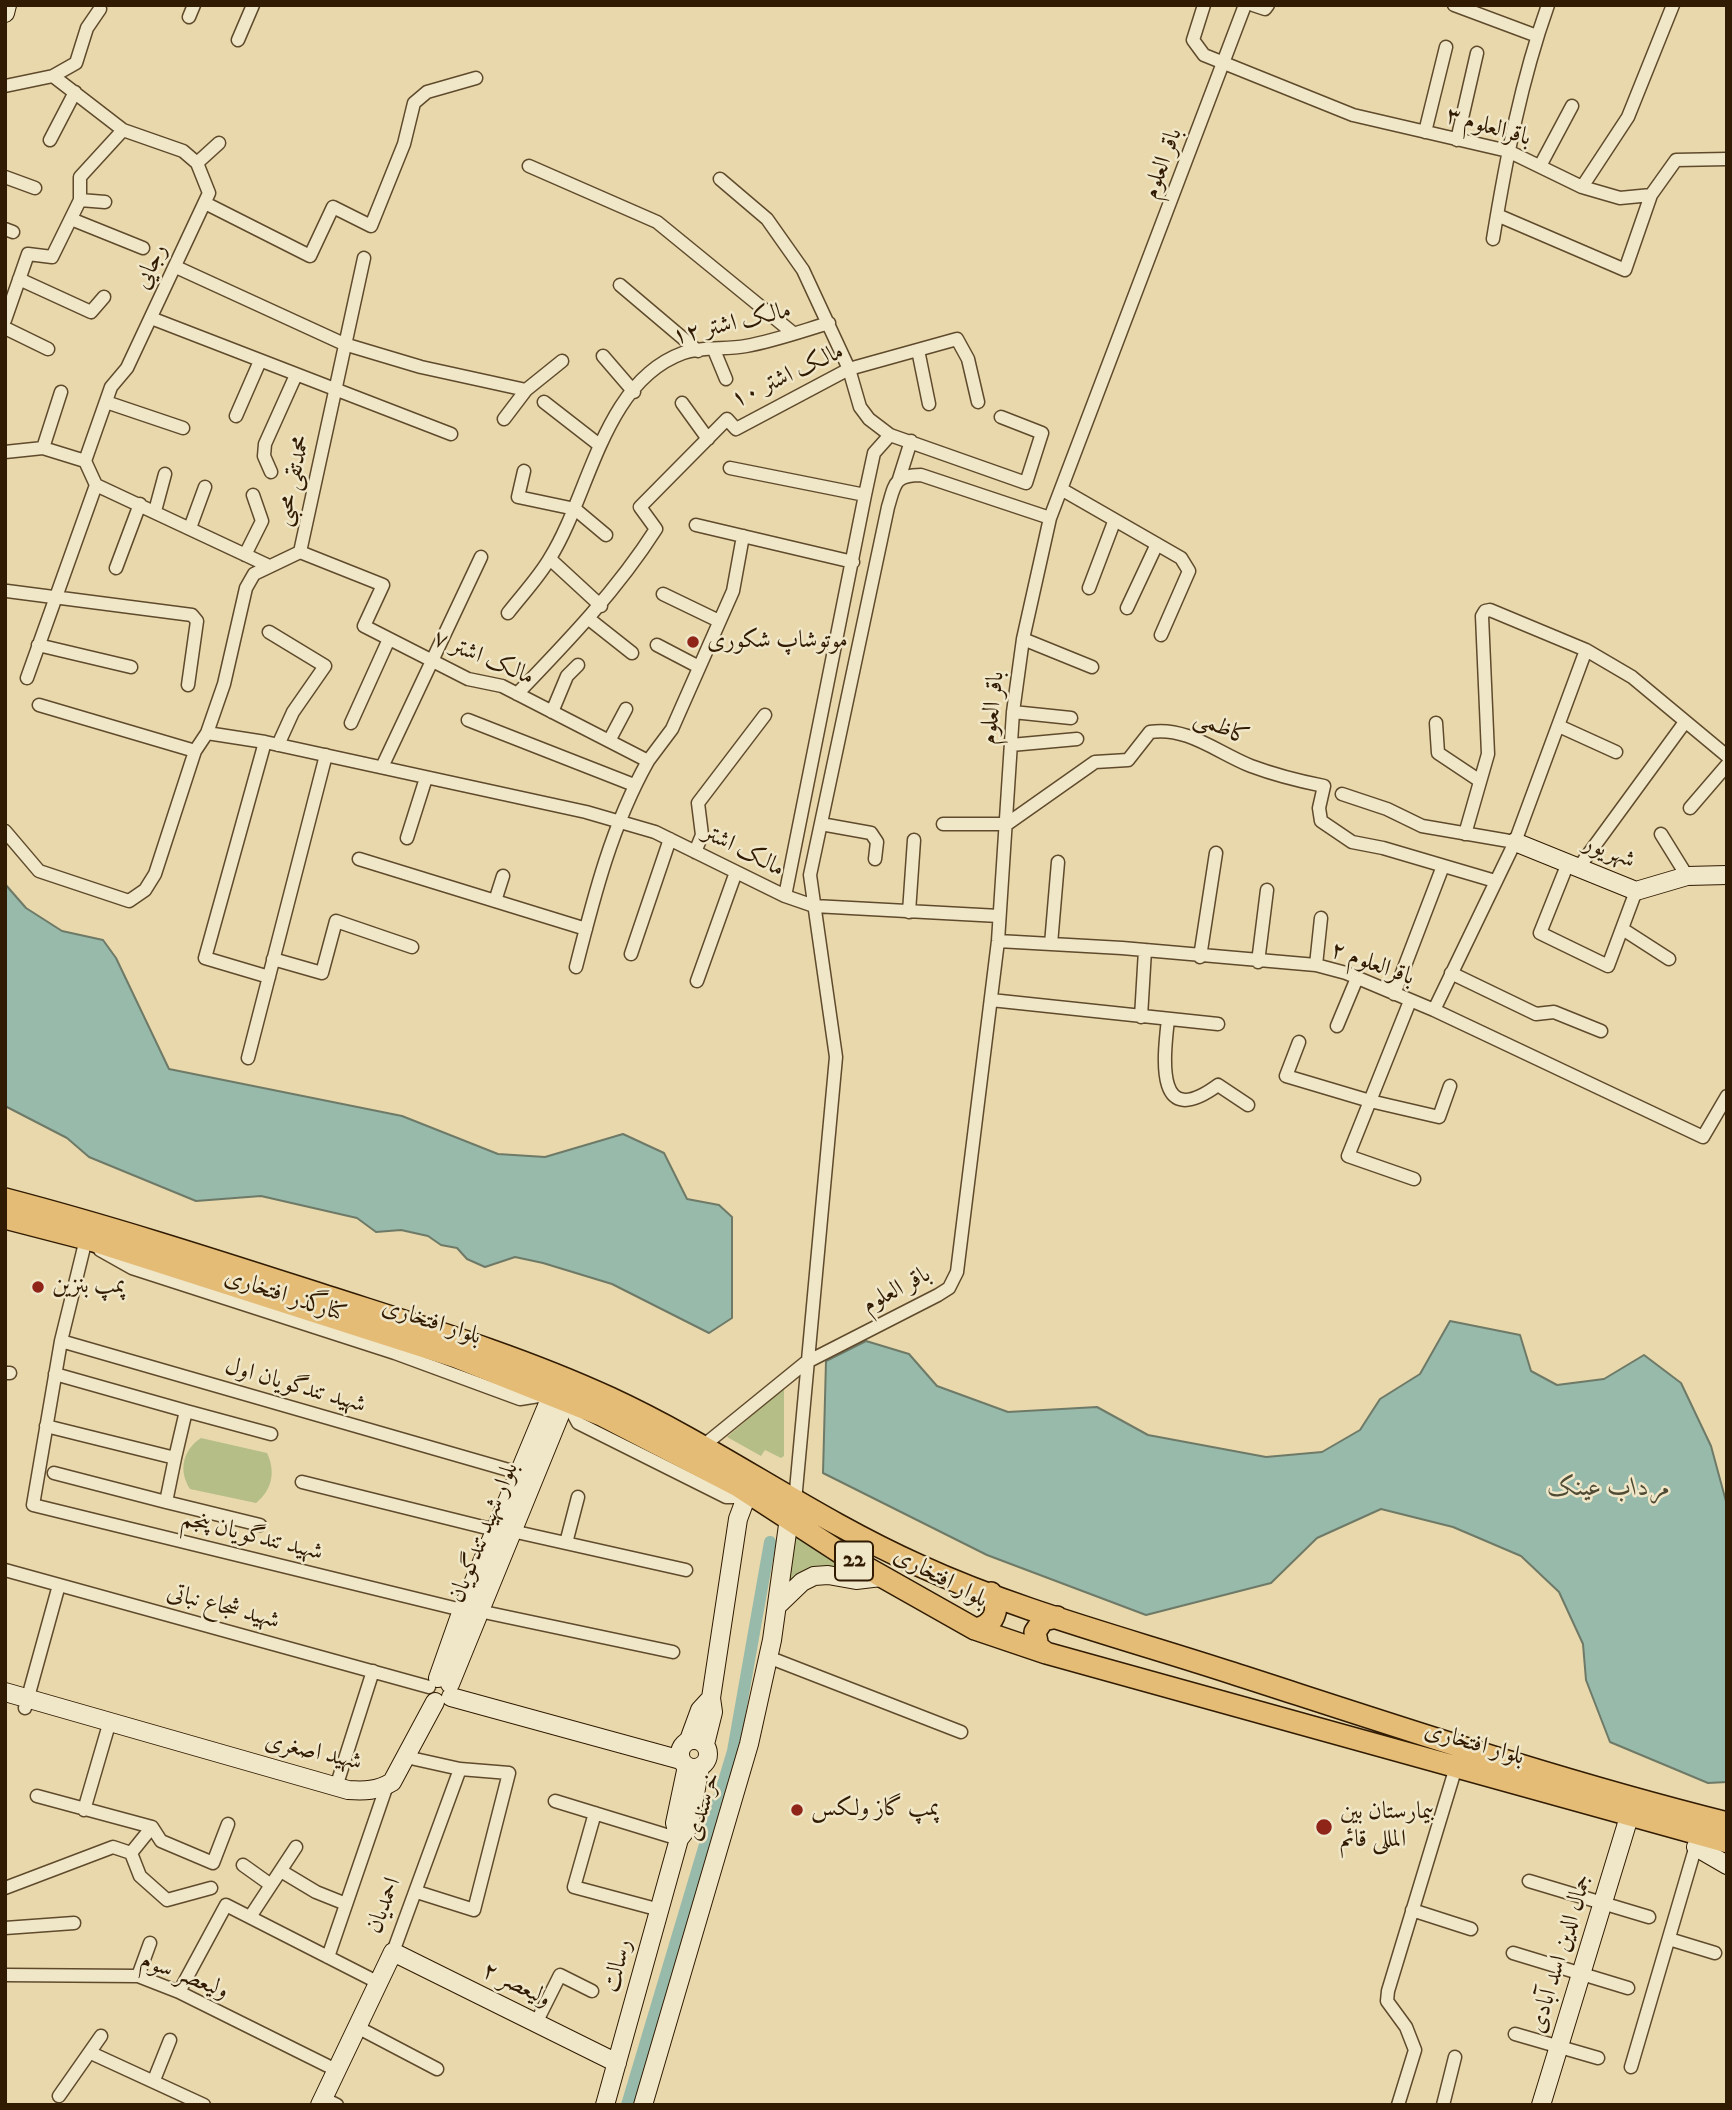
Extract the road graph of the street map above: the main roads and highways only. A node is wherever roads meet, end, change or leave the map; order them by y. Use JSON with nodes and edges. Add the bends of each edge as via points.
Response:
{"nodes":[{"id":1,"x":5,"y":1199,"type":"edge"},
{"id":2,"x":5,"y":1218,"type":"edge"},
{"id":3,"x":792,"y":1509,"type":"junction"},
{"id":4,"x":991,"y":1593,"type":"junction"},
{"id":5,"x":1057,"y":1617,"type":"junction"},
{"id":6,"x":975,"y":1629,"type":"junction"},
{"id":7,"x":1046,"y":1653,"type":"junction"},
{"id":8,"x":1727,"y":1823,"type":"edge"},
{"id":9,"x":1727,"y":1842,"type":"edge"}],
"edges":[{"from":1,"to":3,"type":"highway","name":"بلوار افتخاری","number":"22","via":[[99,1223],[462,1340],[609,1398],[703,1446],[747,1470]]},
{"from":2,"to":3,"type":"highway","name":"بلوار افتخاری","number":"22","via":[[90,1240],[456,1357],[601,1415],[748,1492]]},
{"from":3,"to":4,"type":"highway","name":"بلوار افتخاری","number":"22"},
{"from":3,"to":6,"type":"highway","name":"بلوار افتخاری","number":"22","via":[[881,1577]]},
{"from":4,"to":5,"type":"highway","name":"بلوار افتخاری","number":"22"},
{"from":4,"to":6,"type":"highway","via":[[996,1614],[990,1623]]},
{"from":5,"to":7,"type":"highway","via":[[1047,1618],[1036,1628],[1036,1642]]},
{"from":5,"to":8,"type":"highway","name":"بلوار افتخاری","number":"22","via":[[1426,1738]]},
{"from":6,"to":7,"type":"highway","name":"بلوار افتخاری","number":"22"},
{"from":7,"to":9,"type":"highway","name":"بلوار افتخاری","number":"22","via":[[1629,1817],[1697,1841]]}]}
